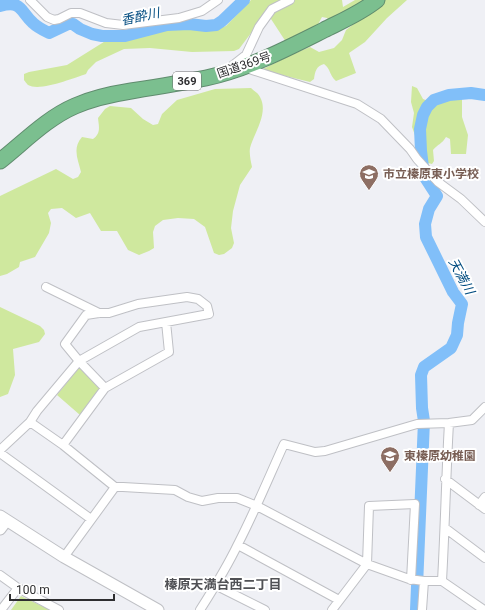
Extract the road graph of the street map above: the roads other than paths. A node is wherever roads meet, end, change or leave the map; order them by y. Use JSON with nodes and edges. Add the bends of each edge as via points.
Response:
{"nodes":[{"id":1,"x":30,"y":0,"type":"edge"},
{"id":2,"x":218,"y":0,"type":"edge"},
{"id":3,"x":290,"y":0,"type":"edge"},
{"id":4,"x":377,"y":0,"type":"edge"},
{"id":5,"x":243,"y":67,"type":"junction"},
{"id":6,"x":222,"y":74,"type":"junction"},
{"id":7,"x":0,"y":161,"type":"edge"},
{"id":8,"x":485,"y":222,"type":"edge"},
{"id":9,"x":46,"y":287,"type":"dead end"},
{"id":10,"x":99,"y":313,"type":"junction"},
{"id":11,"x":166,"y":322,"type":"junction"},
{"id":12,"x":79,"y":360,"type":"junction"},
{"id":13,"x":105,"y":388,"type":"junction"},
{"id":14,"x":485,"y":407,"type":"edge"},
{"id":15,"x":30,"y":422,"type":"junction"},
{"id":16,"x":448,"y":423,"type":"junction"},
{"id":17,"x":63,"y":445,"type":"junction"},
{"id":18,"x":0,"y":450,"type":"edge"},
{"id":19,"x":0,"y":453,"type":"edge"},
{"id":20,"x":445,"y":479,"type":"junction"},
{"id":21,"x":115,"y":487,"type":"junction"},
{"id":22,"x":485,"y":497,"type":"edge"},
{"id":23,"x":257,"y":506,"type":"junction"},
{"id":24,"x":482,"y":507,"type":"edge"},
{"id":25,"x":91,"y":519,"type":"junction"},
{"id":26,"x":2,"y":522,"type":"edge"},
{"id":27,"x":445,"y":528,"type":"junction"},
{"id":28,"x":238,"y":545,"type":"junction"},
{"id":29,"x":64,"y":557,"type":"junction"},
{"id":30,"x":485,"y":558,"type":"edge"},
{"id":31,"x":367,"y":564,"type":"junction"},
{"id":32,"x":0,"y":576,"type":"edge"},
{"id":33,"x":411,"y":580,"type":"junction"},
{"id":34,"x":424,"y":581,"type":"junction"},
{"id":35,"x":442,"y":581,"type":"junction"},
{"id":36,"x":216,"y":585,"type":"junction"},
{"id":37,"x":18,"y":588,"type":"junction"},
{"id":38,"x":339,"y":600,"type":"junction"},
{"id":39,"x":1,"y":610,"type":"edge"},
{"id":40,"x":59,"y":610,"type":"edge"},
{"id":41,"x":158,"y":610,"type":"edge"},
{"id":42,"x":200,"y":610,"type":"edge"},
{"id":43,"x":265,"y":610,"type":"edge"},
{"id":44,"x":332,"y":610,"type":"edge"},
{"id":45,"x":422,"y":610,"type":"edge"},
{"id":46,"x":484,"y":610,"type":"edge"}],
"edges":[{"from":1,"to":2,"type":"street","via":[[47,17],[54,20],[71,13],[80,13],[106,23],[123,25],[179,18],[202,11]]},
{"from":3,"to":6,"type":"street","via":[[272,9],[259,27],[246,55]]},
{"from":4,"to":5,"type":"highway","name":"国道369号","number":"369","via":[[357,14],[309,38]]},
{"from":5,"to":6,"type":"highway","name":"国道369号","number":"369"},
{"from":5,"to":8,"type":"street","via":[[358,104],[381,119],[438,182]]},
{"from":6,"to":7,"type":"highway","name":"国道369号","number":"369","via":[[106,95],[76,105],[53,117]]},
{"from":9,"to":10,"type":"street"},
{"from":10,"to":11,"type":"street","via":[[187,297],[198,299],[207,306],[209,314]]},
{"from":10,"to":12,"type":"street","via":[[86,315],[65,344]]},
{"from":11,"to":12,"type":"street","via":[[139,327]]},
{"from":11,"to":13,"type":"street","via":[[169,352]]},
{"from":12,"to":13,"type":"street"},
{"from":12,"to":15,"type":"street"},
{"from":13,"to":17,"type":"street"},
{"from":14,"to":16,"type":"street","via":[[472,420]]},
{"from":15,"to":17,"type":"street"},
{"from":15,"to":18,"type":"street"},
{"from":16,"to":20,"type":"street"},
{"from":16,"to":23,"type":"street","via":[[417,424],[325,451],[315,452],[284,444]]},
{"from":17,"to":21,"type":"street"},
{"from":19,"to":25,"type":"street"},
{"from":20,"to":24,"type":"street"},
{"from":20,"to":27,"type":"street"},
{"from":21,"to":23,"type":"street","via":[[175,490],[202,501],[237,498]]},
{"from":21,"to":25,"type":"street"},
{"from":22,"to":24,"type":"street"},
{"from":23,"to":28,"type":"street"},
{"from":23,"to":31,"type":"street"},
{"from":25,"to":29,"type":"street"},
{"from":26,"to":29,"type":"street"},
{"from":27,"to":30,"type":"street"},
{"from":27,"to":35,"type":"street"},
{"from":28,"to":36,"type":"street"},
{"from":28,"to":38,"type":"street"},
{"from":29,"to":41,"type":"street"},
{"from":31,"to":33,"type":"street"},
{"from":31,"to":33,"type":"street","via":[[369,506],[415,504]]},
{"from":31,"to":38,"type":"street"},
{"from":32,"to":37,"type":"street"},
{"from":33,"to":34,"type":"street"},
{"from":34,"to":35,"type":"street"},
{"from":34,"to":45,"type":"street"},
{"from":35,"to":46,"type":"street"},
{"from":36,"to":42,"type":"street"},
{"from":36,"to":43,"type":"street"},
{"from":37,"to":39,"type":"street"},
{"from":37,"to":40,"type":"street"},
{"from":38,"to":44,"type":"street"}]}
